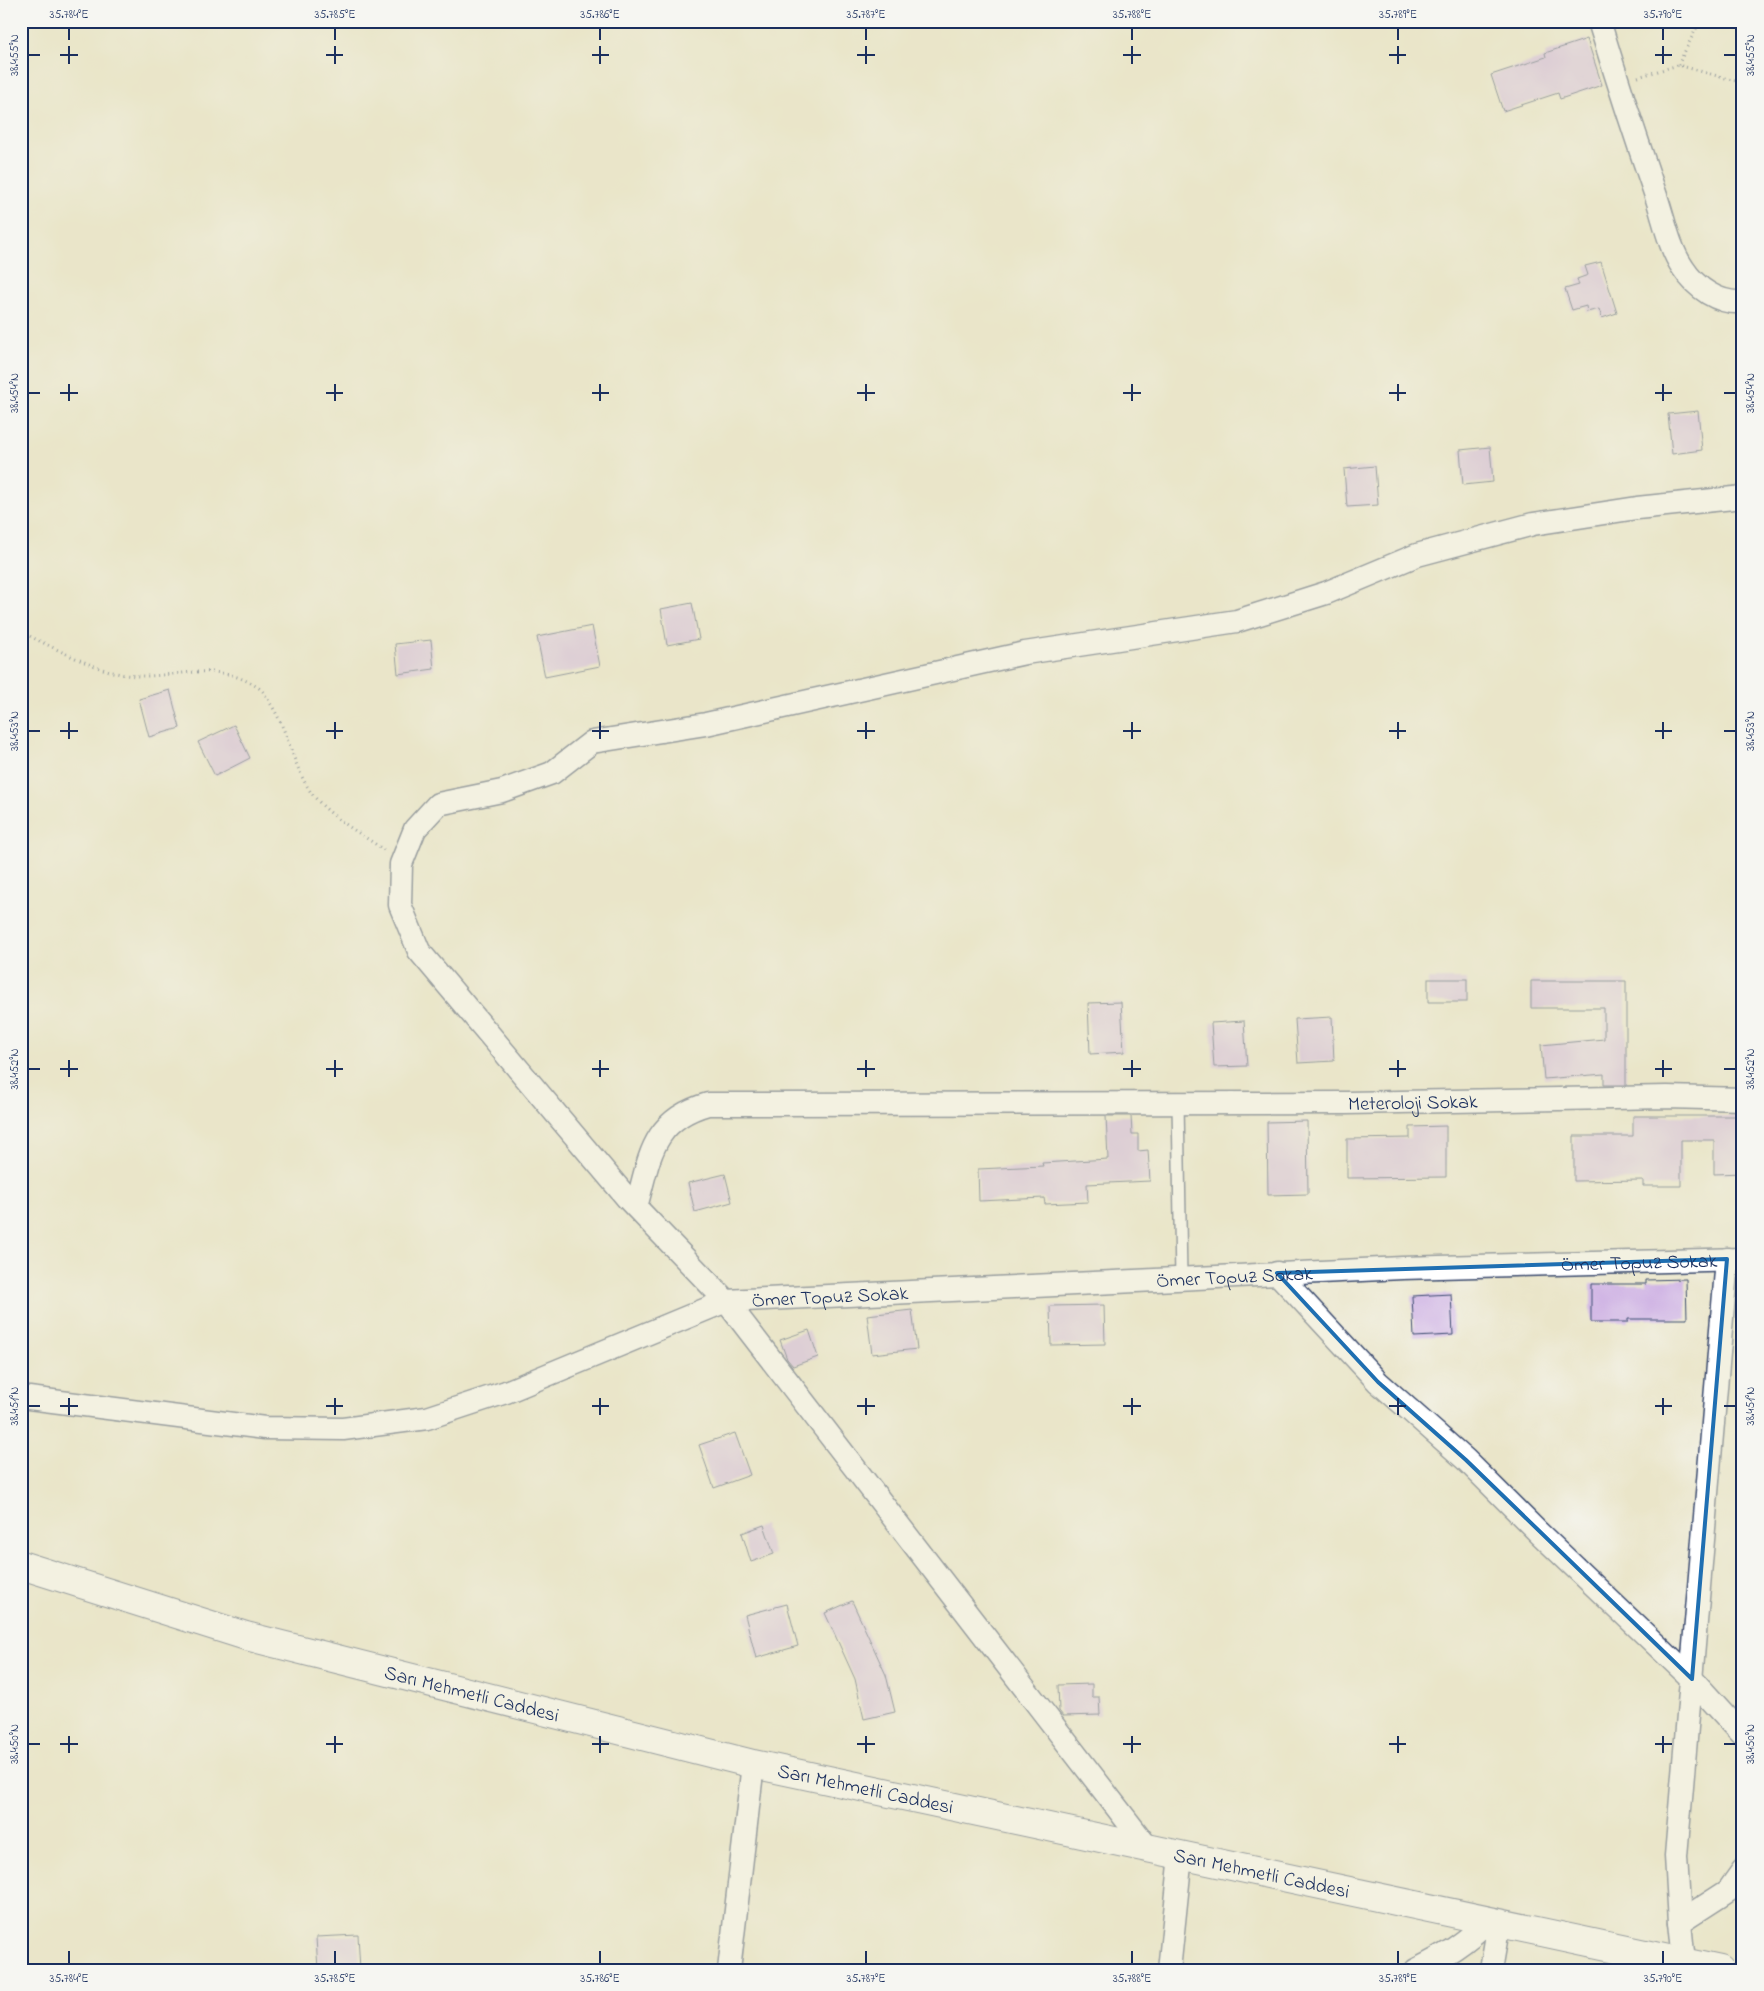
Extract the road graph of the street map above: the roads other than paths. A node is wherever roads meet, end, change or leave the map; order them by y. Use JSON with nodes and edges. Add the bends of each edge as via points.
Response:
{"nodes":[{"id":1,"x":1599,"y":21,"type":"edge"},
{"id":2,"x":1743,"y":302,"type":"edge"},
{"id":3,"x":1743,"y":497,"type":"edge"},
{"id":4,"x":1743,"y":1100,"type":"edge"},
{"id":5,"x":1178,"y":1103,"type":"junction"},
{"id":6,"x":636,"y":1207,"type":"junction"},
{"id":7,"x":1735,"y":1259,"type":"edge"},
{"id":8,"x":1276,"y":1273,"type":"junction"},
{"id":9,"x":1181,"y":1278,"type":"junction"},
{"id":10,"x":726,"y":1301,"type":"junction"},
{"id":11,"x":21,"y":1397,"type":"edge"},
{"id":12,"x":21,"y":1565,"type":"edge"},
{"id":13,"x":1692,"y":1679,"type":"junction"},
{"id":14,"x":1743,"y":1735,"type":"edge"},
{"id":15,"x":753,"y":1764,"type":"junction"},
{"id":16,"x":1148,"y":1848,"type":"junction"},
{"id":17,"x":1181,"y":1855,"type":"junction"},
{"id":18,"x":1743,"y":1870,"type":"edge"},
{"id":19,"x":1494,"y":1922,"type":"junction"},
{"id":20,"x":1680,"y":1922,"type":"junction"},
{"id":21,"x":1684,"y":1962,"type":"junction"},
{"id":22,"x":729,"y":1970,"type":"edge"},
{"id":23,"x":1169,"y":1970,"type":"edge"},
{"id":24,"x":1416,"y":1970,"type":"edge"},
{"id":25,"x":1491,"y":1970,"type":"edge"},
{"id":26,"x":1720,"y":1970,"type":"edge"}],
"edges":[{"from":1,"to":2,"type":"street","via":[[1638,147],[1682,267],[1714,297]]},
{"from":3,"to":6,"type":"street","via":[[1637,508],[1534,524],[1416,555],[1326,593],[1237,622],[1025,653],[706,724],[592,742],[552,772],[502,791],[438,804],[415,829],[401,864],[400,905],[419,951]]},
{"from":4,"to":5,"type":"street","name":"Meteroloji Sokak","via":[[1667,1097]]},
{"from":5,"to":6,"type":"street","name":"Meteroloji Sokak","via":[[708,1104],[684,1113],[662,1132],[654,1145]]},
{"from":5,"to":9,"type":"lane"},
{"from":6,"to":10,"type":"street"},
{"from":7,"to":8,"type":"street","name":"Ömer Topuz Sokak"},
{"from":7,"to":13,"type":"street"},
{"from":8,"to":9,"type":"street","name":"Ömer Topuz Sokak"},
{"from":8,"to":13,"type":"street","via":[[1378,1382],[1466,1460]]},
{"from":9,"to":10,"type":"street","name":"Ömer Topuz Sokak"},
{"from":10,"to":11,"type":"street","name":"Ömer Topuz Sokak","via":[[506,1392],[427,1418],[343,1429],[265,1428]]},
{"from":10,"to":16,"type":"street"},
{"from":12,"to":15,"type":"street","name":"Sarı Mehmetli Caddesi","via":[[246,1636]]},
{"from":13,"to":14,"type":"street"},
{"from":13,"to":20,"type":"street","via":[[1676,1856]]},
{"from":15,"to":16,"type":"street","name":"Sarı Mehmetli Caddesi"},
{"from":15,"to":22,"type":"street"},
{"from":16,"to":17,"type":"street","name":"Sarı Mehmetli Caddesi"},
{"from":17,"to":19,"type":"street","name":"Sarı Mehmetli Caddesi"},
{"from":17,"to":23,"type":"street"},
{"from":18,"to":20,"type":"street","via":[[1728,1891]]},
{"from":19,"to":21,"type":"street","name":"Sarı Mehmetli Caddesi"},
{"from":19,"to":24,"type":"street","via":[[1452,1951]]},
{"from":19,"to":25,"type":"street"},
{"from":20,"to":21,"type":"street"},
{"from":21,"to":26,"type":"street","name":"Sarı Mehmetli Caddesi"}]}
